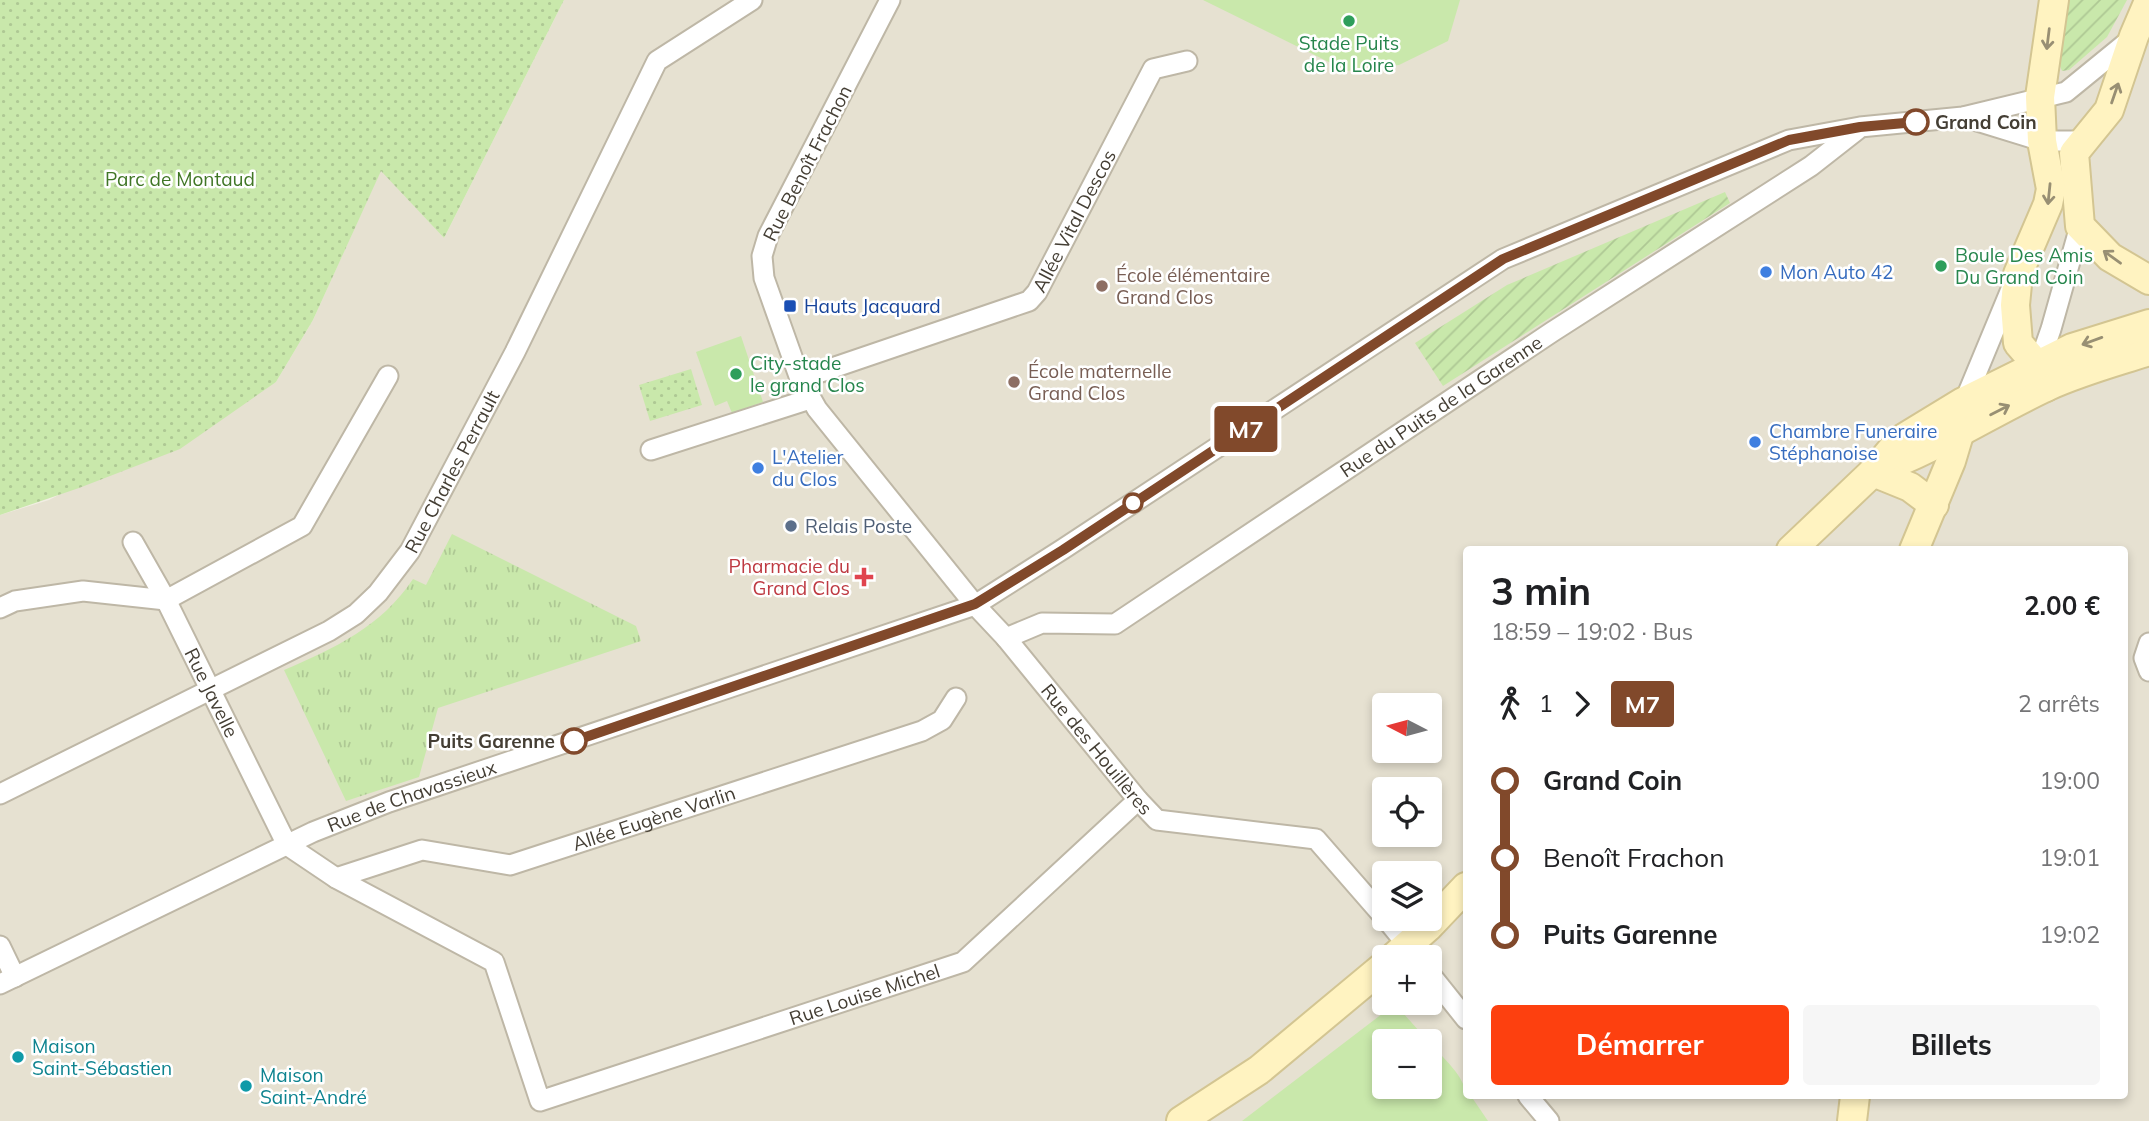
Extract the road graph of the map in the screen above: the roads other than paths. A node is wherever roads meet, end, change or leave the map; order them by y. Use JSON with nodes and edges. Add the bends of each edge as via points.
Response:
{"nodes":[{"id":1,"x":752,"y":0,"type":"edge"},
{"id":2,"x":890,"y":0,"type":"edge"},
{"id":3,"x":2054,"y":0,"type":"edge"},
{"id":4,"x":2149,"y":1,"type":"edge"},
{"id":5,"x":2134,"y":36,"type":"junction"},
{"id":6,"x":1187,"y":61,"type":"dead end"},
{"id":7,"x":2040,"y":97,"type":"junction"},
{"id":8,"x":1963,"y":117,"type":"junction"},
{"id":9,"x":1860,"y":127,"type":"junction"},
{"id":10,"x":2042,"y":141,"type":"junction"},
{"id":11,"x":2081,"y":141,"type":"junction"},
{"id":12,"x":2080,"y":226,"type":"junction"},
{"id":13,"x":2018,"y":274,"type":"junction"},
{"id":14,"x":2149,"y":280,"type":"edge"},
{"id":15,"x":2149,"y":324,"type":"edge"},
{"id":16,"x":2149,"y":351,"type":"edge"},
{"id":17,"x":388,"y":376,"type":"dead end"},
{"id":18,"x":2042,"y":377,"type":"junction"},
{"id":19,"x":800,"y":379,"type":"junction"},
{"id":20,"x":810,"y":399,"type":"junction"},
{"id":21,"x":1963,"y":402,"type":"junction"},
{"id":22,"x":1960,"y":431,"type":"junction"},
{"id":23,"x":651,"y":450,"type":"dead end"},
{"id":24,"x":1872,"y":472,"type":"junction"},
{"id":25,"x":1934,"y":505,"type":"junction"},
{"id":26,"x":133,"y":542,"type":"dead end"},
{"id":27,"x":1795,"y":546,"type":"edge"},
{"id":28,"x":1916,"y":546,"type":"edge"},
{"id":29,"x":166,"y":600,"type":"junction"},
{"id":30,"x":975,"y":604,"type":"junction"},
{"id":31,"x":0,"y":608,"type":"edge"},
{"id":32,"x":1006,"y":638,"type":"junction"},
{"id":33,"x":2149,"y":643,"type":"edge"},
{"id":34,"x":2149,"y":671,"type":"edge"},
{"id":35,"x":211,"y":690,"type":"junction"},
{"id":36,"x":956,"y":698,"type":"dead end"},
{"id":37,"x":0,"y":794,"type":"edge"},
{"id":38,"x":1138,"y":800,"type":"junction"},
{"id":39,"x":287,"y":845,"type":"junction"},
{"id":40,"x":336,"y":878,"type":"junction"},
{"id":41,"x":1463,"y":890,"type":"edge"},
{"id":42,"x":1372,"y":903,"type":"edge"},
{"id":43,"x":1413,"y":945,"type":"edge"},
{"id":44,"x":0,"y":946,"type":"edge"},
{"id":45,"x":1372,"y":976,"type":"edge"},
{"id":46,"x":8,"y":980,"type":"edge"},
{"id":47,"x":1442,"y":989,"type":"edge"},
{"id":48,"x":1463,"y":1016,"type":"edge"},
{"id":49,"x":1531,"y":1099,"type":"edge"},
{"id":50,"x":1855,"y":1099,"type":"edge"},
{"id":51,"x":1181,"y":1121,"type":"edge"},
{"id":52,"x":1549,"y":1121,"type":"edge"},
{"id":53,"x":1852,"y":1121,"type":"edge"}],
"edges":[{"from":1,"to":35,"type":"street","name":"Rue Charles Perrault","via":[[656,61],[515,352],[410,551],[378,593],[329,631]]},
{"from":2,"to":19,"type":"street","name":"Rue Benoît Frachon","via":[[768,236],[762,256],[764,278]]},
{"from":3,"to":7,"type":"street","one_way":true},
{"from":4,"to":5,"type":"street"},
{"from":5,"to":7,"type":"street","name":"Rue de Chavassieux","via":[[2066,92]]},
{"from":11,"to":5,"type":"street","one_way":true,"via":[[2109,110]]},
{"from":6,"to":19,"type":"street","name":"Allée Vital Descos","via":[[1153,69],[1029,301]]},
{"from":7,"to":8,"type":"street","name":"Rue de Chavassieux"},
{"from":7,"to":10,"type":"street"},
{"from":8,"to":9,"type":"street","name":"Rue de Chavassieux"},
{"from":8,"to":10,"type":"street","name":"Rue de Chavassieux"},
{"from":9,"to":30,"type":"street","name":"Rue de Chavassieux","via":[[1789,140],[1503,259]]},
{"from":9,"to":32,"type":"street","name":"Rue du Puits de la Garenne","via":[[1811,166],[1552,332],[1115,624],[1042,623]]},
{"from":10,"to":11,"type":"street","name":"Rue de Chavassieux"},
{"from":10,"to":13,"type":"street","one_way":true,"via":[[2051,189]]},
{"from":11,"to":12,"type":"street","via":[[2074,153]]},
{"from":14,"to":12,"type":"street","one_way":true,"via":[[2110,257]]},
{"from":12,"to":18,"type":"street"},
{"from":13,"to":18,"type":"street","via":[[2018,343]]},
{"from":13,"to":21,"type":"street"},
{"from":15,"to":18,"type":"street","one_way":true,"via":[[2072,348]]},
{"from":16,"to":18,"type":"street","via":[[2082,372]]},
{"from":17,"to":29,"type":"street","via":[[302,527]]},
{"from":18,"to":21,"type":"street"},
{"from":22,"to":18,"type":"street","one_way":true},
{"from":19,"to":20,"type":"street","name":"Rue Benoît Frachon"},
{"from":20,"to":23,"type":"street"},
{"from":20,"to":30,"type":"street","name":"Rue Benoît Frachon"},
{"from":21,"to":22,"type":"street"},
{"from":21,"to":24,"type":"street","via":[[1899,441]]},
{"from":22,"to":24,"type":"street"},
{"from":22,"to":25,"type":"street"},
{"from":24,"to":25,"type":"street","via":[[1910,487]]},
{"from":24,"to":27,"type":"street"},
{"from":25,"to":28,"type":"street"},
{"from":26,"to":29,"type":"street","name":"Rue Javelle"},
{"from":29,"to":31,"type":"street","via":[[83,591],[15,601]]},
{"from":29,"to":35,"type":"street","name":"Rue Javelle"},
{"from":30,"to":32,"type":"street","name":"Rue des Houillères"},
{"from":30,"to":39,"type":"street","name":"Rue de Chavassieux","via":[[389,802]]},
{"from":32,"to":38,"type":"street","name":"Rue des Houillères"},
{"from":33,"to":34,"type":"street","via":[[2144,658]]},
{"from":35,"to":37,"type":"street","name":"Rue Charles Perrault"},
{"from":35,"to":39,"type":"street","name":"Rue Javelle"},
{"from":36,"to":40,"type":"street","name":"Allée Eugène Varlin","via":[[942,720],[922,731],[510,865],[422,850]]},
{"from":38,"to":40,"type":"street","name":"Rue Louise Michel","via":[[963,962],[540,1101],[494,962]]},
{"from":38,"to":42,"type":"street","name":"Rue des Houillères","via":[[1157,820],[1316,839]]},
{"from":39,"to":40,"type":"street"},
{"from":39,"to":46,"type":"street","name":"Rue de Chavassieux"},
{"from":41,"to":43,"type":"street"},
{"from":44,"to":46,"type":"street"},
{"from":45,"to":51,"type":"street","via":[[1259,1070]]},
{"from":47,"to":48,"type":"street"},
{"from":49,"to":52,"type":"street"},
{"from":50,"to":53,"type":"street"}]}
